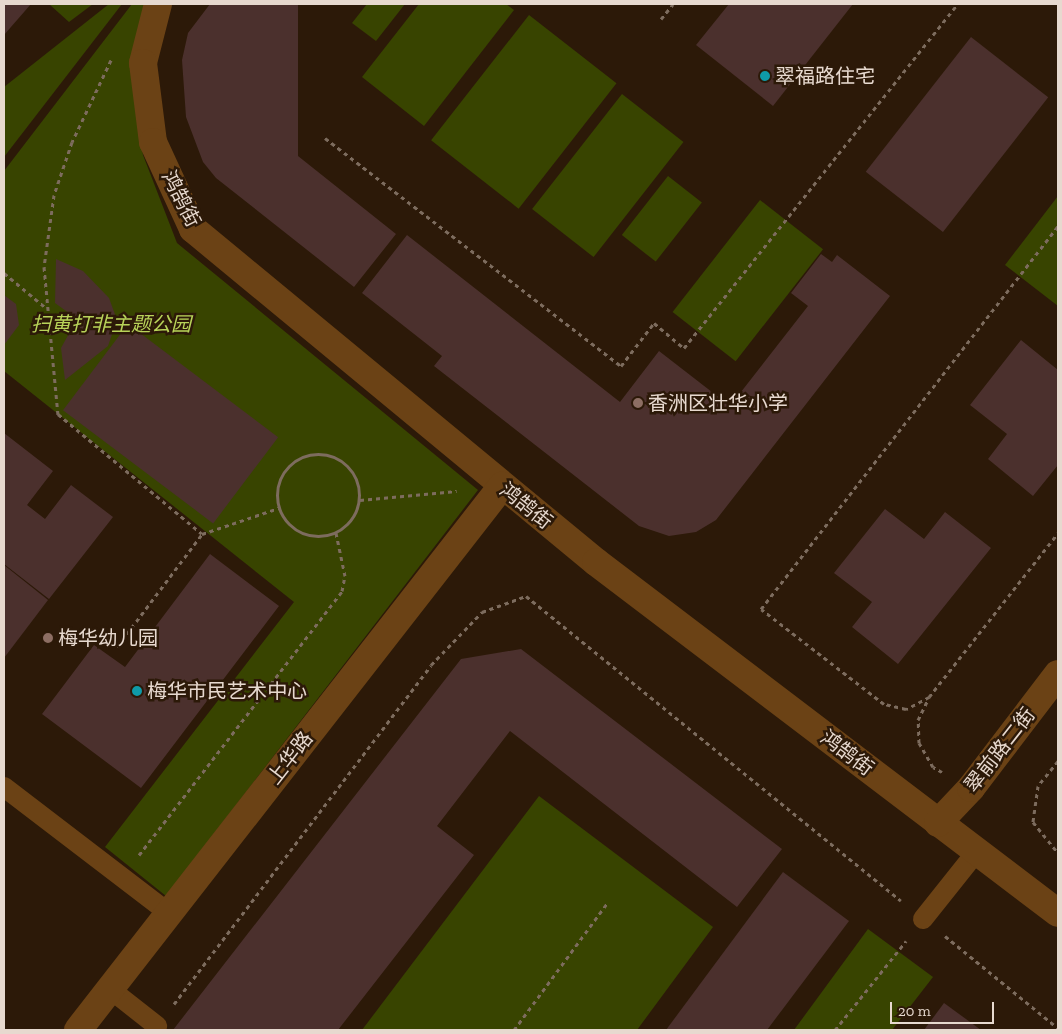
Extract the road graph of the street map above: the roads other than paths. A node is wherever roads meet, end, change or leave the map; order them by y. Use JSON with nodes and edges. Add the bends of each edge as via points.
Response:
{"nodes":[{"id":1,"x":158,"y":4,"type":"edge"},
{"id":2,"x":502,"y":486,"type":"junction"},
{"id":3,"x":1058,"y":674,"type":"edge"},
{"id":4,"x":4,"y":787,"type":"edge"},
{"id":5,"x":938,"y":823,"type":"junction"},
{"id":6,"x":976,"y":851,"type":"junction"},
{"id":7,"x":169,"y":913,"type":"junction"},
{"id":8,"x":1058,"y":913,"type":"edge"},
{"id":9,"x":923,"y":919,"type":"road end"},
{"id":10,"x":110,"y":990,"type":"junction"},
{"id":11,"x":157,"y":1026,"type":"road end"},
{"id":12,"x":78,"y":1030,"type":"edge"}],
"edges":[{"from":1,"to":2,"type":"street","name":"鸿鹄街","via":[[143,63],[153,142],[193,229]]},
{"from":2,"to":5,"type":"street","name":"鸿鹄街"},
{"from":2,"to":7,"type":"street","name":"上华路"},
{"from":3,"to":5,"type":"street","name":"翠前路二街","via":[[971,788]]},
{"from":4,"to":7,"type":"lane"},
{"from":5,"to":6,"type":"street","name":"鸿鹄街"},
{"from":6,"to":8,"type":"street","name":"鸿鹄街"},
{"from":6,"to":9,"type":"lane"},
{"from":7,"to":10,"type":"street","name":"上华路"},
{"from":10,"to":11,"type":"lane"},
{"from":10,"to":12,"type":"street","name":"上华路"}]}
